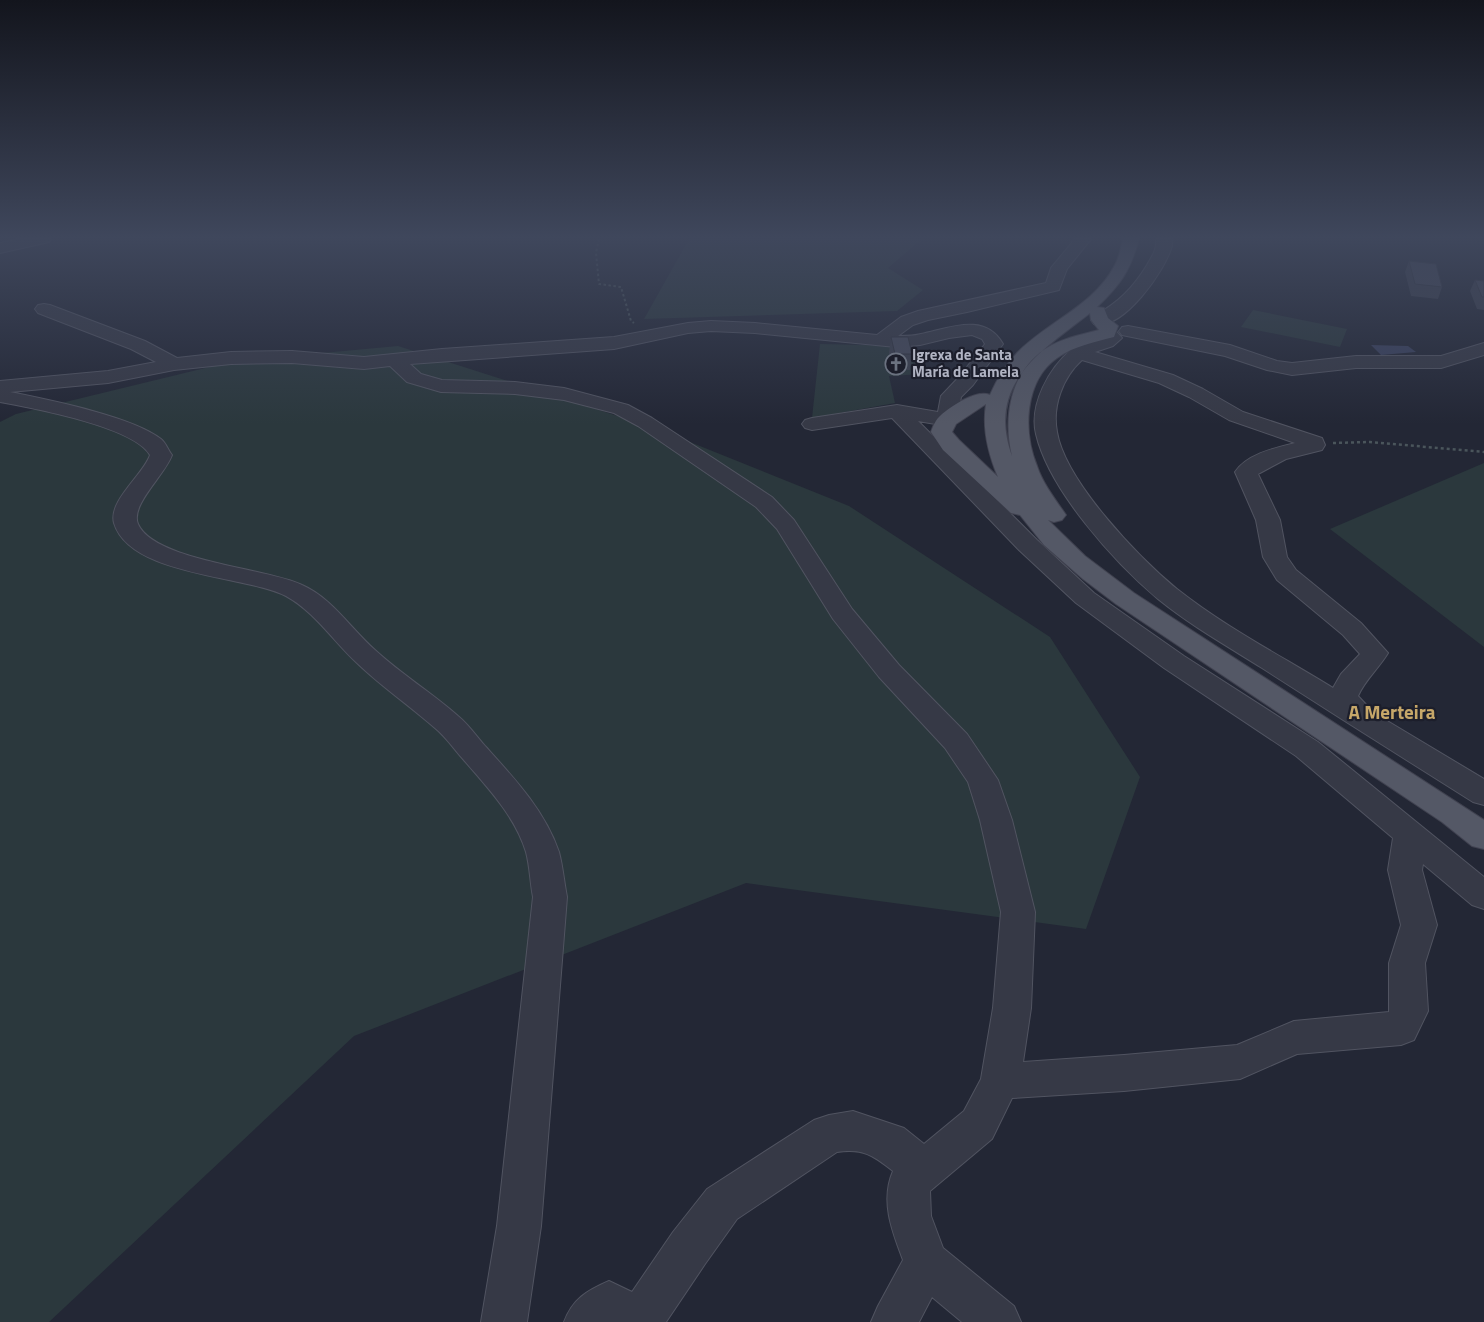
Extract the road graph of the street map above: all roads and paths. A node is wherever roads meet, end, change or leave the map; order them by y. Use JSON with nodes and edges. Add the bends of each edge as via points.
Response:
{"nodes":[{"id":1,"x":626,"y":301,"type":"edge"},
{"id":2,"x":992,"y":301,"type":"edge"},
{"id":3,"x":1094,"y":301,"type":"edge"},
{"id":4,"x":1116,"y":301,"type":"edge"},
{"id":5,"x":1129,"y":301,"type":"edge"},
{"id":6,"x":44,"y":309,"type":"dead end"},
{"id":7,"x":1105,"y":325,"type":"junction"},
{"id":8,"x":650,"y":336,"type":"junction"},
{"id":9,"x":882,"y":340,"type":"junction"},
{"id":10,"x":1484,"y":349,"type":"edge"},
{"id":11,"x":1042,"y":354,"type":"junction"},
{"id":12,"x":1078,"y":354,"type":"junction"},
{"id":13,"x":394,"y":360,"type":"junction"},
{"id":14,"x":174,"y":364,"type":"junction"},
{"id":15,"x":966,"y":382,"type":"junction"},
{"id":16,"x":0,"y":387,"type":"edge"},
{"id":17,"x":0,"y":396,"type":"edge"},
{"id":18,"x":996,"y":399,"type":"junction"},
{"id":19,"x":896,"y":411,"type":"junction"},
{"id":20,"x":947,"y":420,"type":"junction"},
{"id":21,"x":812,"y":424,"type":"dead end"},
{"id":22,"x":1314,"y":443,"type":"junction"},
{"id":23,"x":943,"y":448,"type":"junction"},
{"id":24,"x":1004,"y":449,"type":"junction"},
{"id":25,"x":1484,"y":452,"type":"edge"},
{"id":26,"x":1049,"y":524,"type":"junction"},
{"id":27,"x":1364,"y":719,"type":"junction"},
{"id":28,"x":1484,"y":794,"type":"edge"},
{"id":29,"x":1484,"y":820,"type":"edge"},
{"id":30,"x":1410,"y":834,"type":"junction"},
{"id":31,"x":1484,"y":837,"type":"edge"},
{"id":32,"x":1484,"y":896,"type":"edge"},
{"id":33,"x":1000,"y":1081,"type":"junction"},
{"id":34,"x":924,"y":1170,"type":"junction"},
{"id":35,"x":926,"y":1263,"type":"junction"},
{"id":36,"x":504,"y":1322,"type":"edge"},
{"id":37,"x":587,"y":1322,"type":"edge"},
{"id":38,"x":636,"y":1322,"type":"edge"},
{"id":39,"x":643,"y":1322,"type":"edge"},
{"id":40,"x":894,"y":1322,"type":"edge"},
{"id":41,"x":998,"y":1322,"type":"edge"}],
"edges":[{"from":1,"to":8,"type":"path","via":[[631,321]]},
{"from":2,"to":9,"type":"street","via":[[907,321]]},
{"from":3,"to":11,"type":"main road"},
{"from":4,"to":7,"type":"main road"},
{"from":5,"to":7,"type":"street"},
{"from":6,"to":14,"type":"street","via":[[138,345]]},
{"from":7,"to":10,"type":"street","via":[[1230,351],[1292,369],[1356,362],[1441,362]]},
{"from":7,"to":11,"type":"main road"},
{"from":7,"to":12,"type":"street","via":[[1113,338]]},
{"from":8,"to":9,"type":"street","via":[[711,326]]},
{"from":8,"to":13,"type":"street","via":[[585,346]]},
{"from":9,"to":15,"type":"street","via":[[918,340],[968,330],[984,332],[994,344]]},
{"from":11,"to":18,"type":"main road"},
{"from":11,"to":26,"type":"main road","via":[[1020,398],[1017,420],[1023,458]]},
{"from":12,"to":22,"type":"street","via":[[1166,379],[1236,416]]},
{"from":12,"to":27,"type":"street","via":[[1056,381],[1050,396],[1045,411],[1047,440],[1067,480],[1099,523],[1136,565],[1168,594]]},
{"from":13,"to":14,"type":"street","via":[[364,362],[260,357]]},
{"from":13,"to":33,"type":"street","via":[[414,378],[441,386],[515,388],[564,394],[621,408],[764,502],[786,525],[842,613],[889,670],[956,741],[983,780],[1018,912],[1012,1008]]},
{"from":14,"to":16,"type":"street","via":[[108,377]]},
{"from":15,"to":18,"type":"main road","via":[[966,390]]},
{"from":15,"to":20,"type":"street","via":[[951,396]]},
{"from":17,"to":36,"type":"street","via":[[115,426],[141,436],[155,446],[161,455],[159,465],[133,496],[126,516],[126,525],[136,539],[148,548],[181,561],[272,582],[310,601],[365,656],[449,724],[526,816],[542,853],[550,897],[519,1226]]},
{"from":18,"to":20,"type":"main road"},
{"from":18,"to":24,"type":"main road","via":[[1007,415]]},
{"from":19,"to":20,"type":"street"},
{"from":19,"to":21,"type":"street"},
{"from":19,"to":23,"type":"street"},
{"from":20,"to":23,"type":"main road","via":[[942,432]]},
{"from":22,"to":25,"type":"path","via":[[1370,442]]},
{"from":22,"to":27,"type":"street","via":[[1276,455],[1246,472],[1268,520],[1275,557],[1286,575],[1352,629],[1374,653],[1368,664],[1351,680],[1344,696]]},
{"from":23,"to":24,"type":"main road","via":[[972,451]]},
{"from":23,"to":26,"type":"main road"},
{"from":23,"to":30,"type":"street","via":[[1028,545],[1086,598],[1174,662],[1307,749]]},
{"from":24,"to":26,"type":"main road","via":[[1015,489]]},
{"from":26,"to":29,"type":"main road","via":[[1183,624]]},
{"from":26,"to":31,"type":"main road","via":[[1075,560],[1131,603]]},
{"from":27,"to":28,"type":"street"},
{"from":30,"to":32,"type":"street"},
{"from":30,"to":33,"type":"street","via":[[1405,870],[1419,926],[1407,963],[1409,1011],[1401,1028],[1294,1038],[1240,1062]]},
{"from":33,"to":34,"type":"street","via":[[978,1124]]},
{"from":34,"to":35,"type":"street","via":[[909,1182],[909,1216]]},
{"from":34,"to":39,"type":"street","via":[[889,1142],[853,1130],[829,1134],[722,1204],[648,1309]]},
{"from":35,"to":40,"type":"street"},
{"from":35,"to":41,"type":"street"},
{"from":37,"to":38,"type":"street","via":[[608,1304]]}]}
